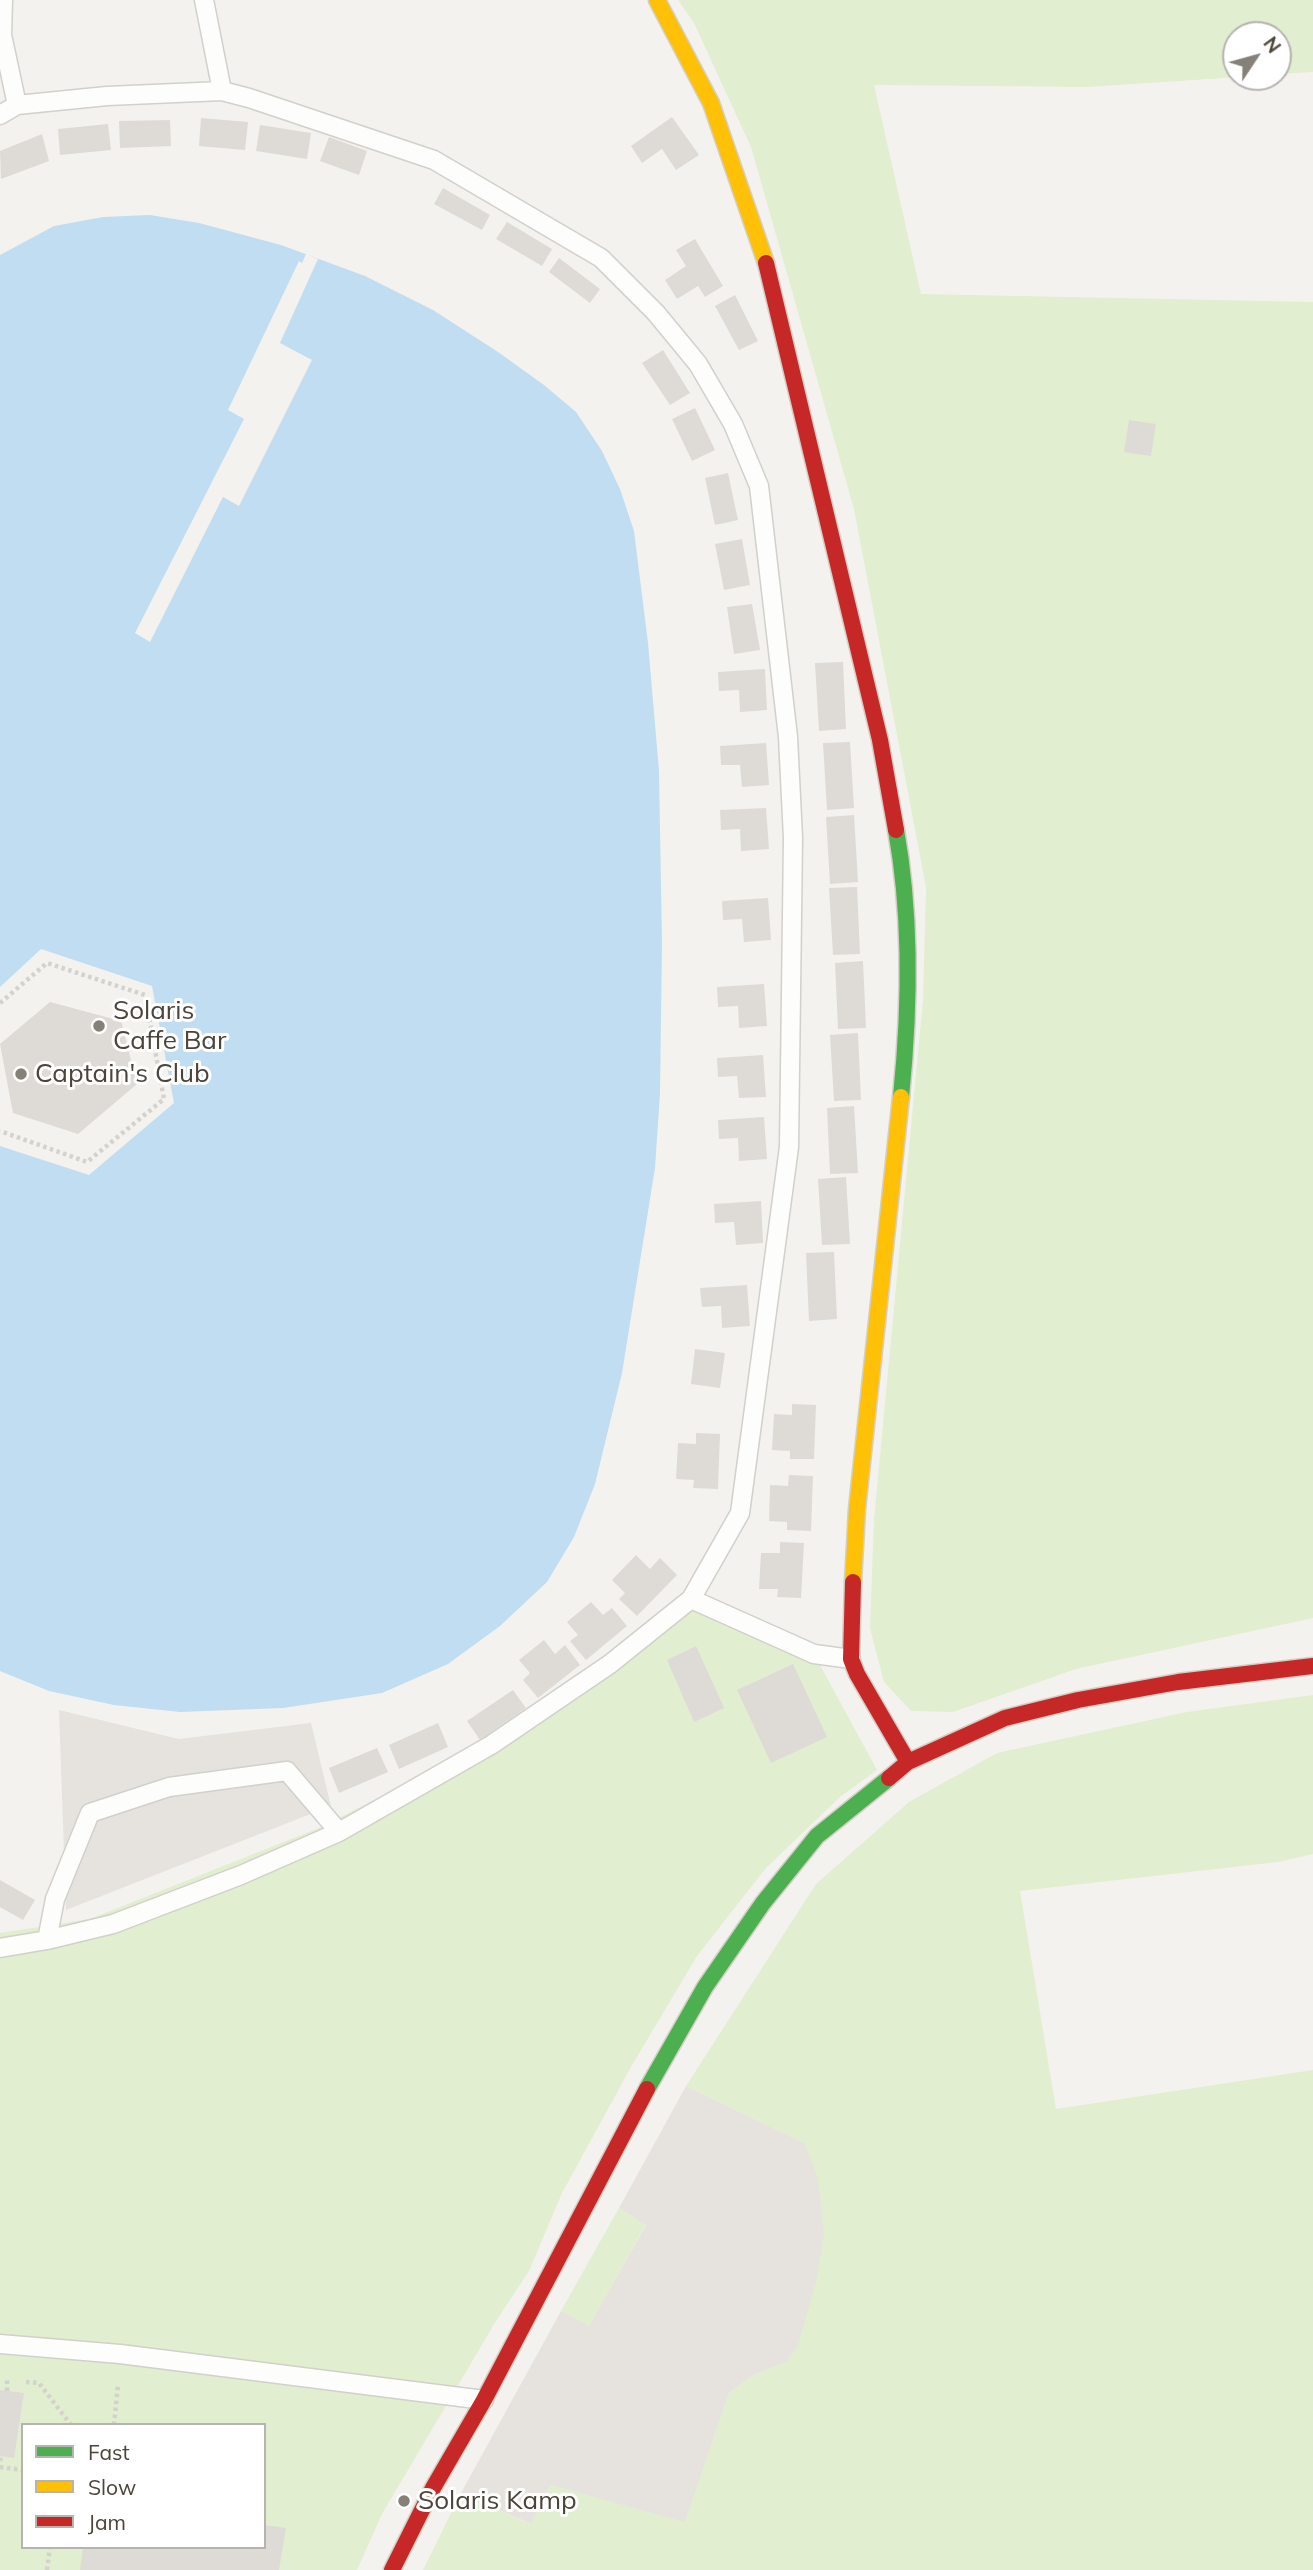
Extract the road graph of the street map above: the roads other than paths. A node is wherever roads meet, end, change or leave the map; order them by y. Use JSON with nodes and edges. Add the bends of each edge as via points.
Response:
{"nodes":[{"id":1,"x":3,"y":0,"type":"edge"},
{"id":2,"x":204,"y":0,"type":"edge"},
{"id":3,"x":657,"y":0,"type":"edge"},
{"id":4,"x":222,"y":91,"type":"junction"},
{"id":5,"x":17,"y":105,"type":"junction"},
{"id":6,"x":0,"y":115,"type":"edge"},
{"id":7,"x":691,"y":1599,"type":"junction"},
{"id":8,"x":851,"y":1659,"type":"junction"},
{"id":9,"x":1313,"y":1666,"type":"edge"},
{"id":10,"x":908,"y":1762,"type":"junction"},
{"id":11,"x":339,"y":1832,"type":"junction"},
{"id":12,"x":47,"y":1940,"type":"junction"},
{"id":13,"x":0,"y":1948,"type":"edge"},
{"id":14,"x":0,"y":2344,"type":"edge"},
{"id":15,"x":484,"y":2400,"type":"junction"},
{"id":16,"x":392,"y":2570,"type":"edge"}],
"edges":[{"from":1,"to":5,"type":"lane","via":[[2,35]]},
{"from":2,"to":4,"type":"lane"},
{"from":3,"to":8,"type":"street","via":[[711,103],[766,264],[880,740],[904,873],[908,1030],[857,1509]]},
{"from":4,"to":5,"type":"lane"},
{"from":4,"to":7,"type":"lane","via":[[434,160],[601,258],[698,364],[733,424],[759,486],[788,737],[793,825],[789,1147],[740,1513]]},
{"from":5,"to":6,"type":"lane"},
{"from":7,"to":8,"type":"lane","via":[[814,1654]]},
{"from":7,"to":11,"type":"lane","via":[[610,1664],[491,1745]]},
{"from":8,"to":10,"type":"street"},
{"from":9,"to":10,"type":"street","via":[[1178,1682],[1079,1700],[1005,1718]]},
{"from":10,"to":15,"type":"street","via":[[817,1836],[705,1987],[641,2099]]},
{"from":11,"to":12,"type":"lane","via":[[113,1924]]},
{"from":11,"to":12,"type":"lane","via":[[287,1771],[169,1787],[90,1813],[55,1899]]},
{"from":12,"to":13,"type":"lane"},
{"from":14,"to":15,"type":"lane","via":[[120,2354]]},
{"from":15,"to":16,"type":"street"}]}
